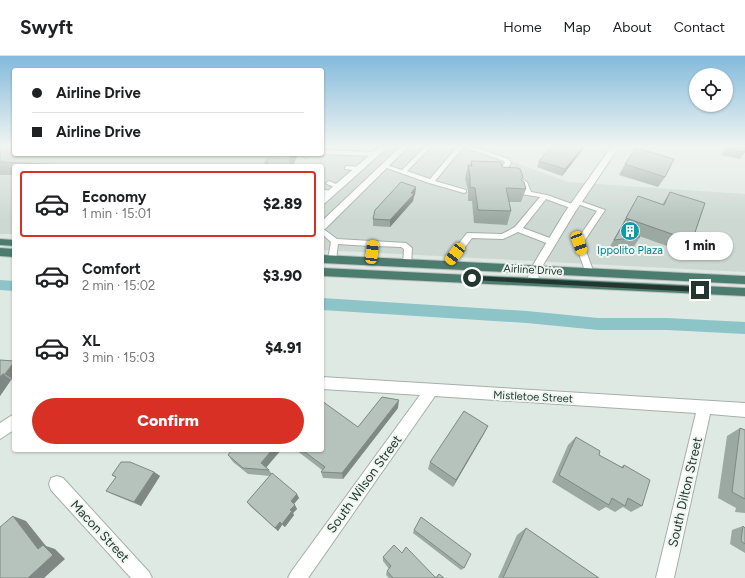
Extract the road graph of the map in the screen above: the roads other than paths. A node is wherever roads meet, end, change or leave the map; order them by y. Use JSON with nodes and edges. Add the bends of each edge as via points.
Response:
{"nodes":[{"id":1,"x":357,"y":171,"type":"edge"},
{"id":2,"x":368,"y":171,"type":"edge"},
{"id":3,"x":379,"y":171,"type":"edge"},
{"id":4,"x":440,"y":171,"type":"edge"},
{"id":5,"x":503,"y":171,"type":"edge"},
{"id":6,"x":598,"y":171,"type":"edge"},
{"id":7,"x":403,"y":172,"type":"edge"},
{"id":8,"x":376,"y":174,"type":"junction"},
{"id":9,"x":431,"y":182,"type":"junction"},
{"id":10,"x":329,"y":183,"type":"dead end"},
{"id":11,"x":339,"y":187,"type":"junction"},
{"id":12,"x":324,"y":191,"type":"edge"},
{"id":13,"x":464,"y":191,"type":"dead end"},
{"id":14,"x":520,"y":192,"type":"edge"},
{"id":15,"x":331,"y":193,"type":"junction"},
{"id":16,"x":528,"y":194,"type":"junction"},
{"id":17,"x":545,"y":196,"type":"junction"},
{"id":18,"x":324,"y":200,"type":"edge"},
{"id":19,"x":348,"y":201,"type":"junction"},
{"id":20,"x":575,"y":204,"type":"junction"},
{"id":21,"x":324,"y":224,"type":"edge"},
{"id":22,"x":518,"y":229,"type":"junction"},
{"id":23,"x":324,"y":232,"type":"edge"},
{"id":24,"x":336,"y":241,"type":"junction"},
{"id":25,"x":0,"y":242,"type":"edge"},
{"id":26,"x":552,"y":242,"type":"junction"},
{"id":27,"x":12,"y":243,"type":"edge"},
{"id":28,"x":373,"y":243,"type":"junction"},
{"id":29,"x":0,"y":252,"type":"edge"},
{"id":30,"x":12,"y":253,"type":"edge"},
{"id":31,"x":327,"y":260,"type":"edge"},
{"id":32,"x":371,"y":262,"type":"junction"},
{"id":33,"x":407,"y":264,"type":"junction"},
{"id":34,"x":446,"y":266,"type":"junction"},
{"id":35,"x":324,"y":272,"type":"edge"},
{"id":36,"x":590,"y":273,"type":"junction"},
{"id":37,"x":534,"y":276,"type":"junction"},
{"id":38,"x":745,"y":280,"type":"edge"},
{"id":39,"x":745,"y":292,"type":"edge"},
{"id":40,"x":324,"y":383,"type":"edge"},
{"id":41,"x":432,"y":390,"type":"junction"},
{"id":42,"x":705,"y":407,"type":"junction"},
{"id":43,"x":745,"y":410,"type":"edge"},
{"id":44,"x":12,"y":423,"type":"edge"},
{"id":45,"x":0,"y":432,"type":"edge"},
{"id":46,"x":57,"y":484,"type":"dead end"},
{"id":47,"x":143,"y":578,"type":"edge"},
{"id":48,"x":297,"y":578,"type":"edge"},
{"id":49,"x":665,"y":578,"type":"edge"}],
"edges":[{"from":1,"to":11,"type":"street"},
{"from":2,"to":8,"type":"street"},
{"from":3,"to":8,"type":"street"},
{"from":4,"to":9,"type":"lane"},
{"from":5,"to":16,"type":"lane","via":[[525,183]]},
{"from":6,"to":20,"type":"street"},
{"from":7,"to":9,"type":"lane"},
{"from":8,"to":19,"type":"street"},
{"from":9,"to":13,"type":"lane"},
{"from":10,"to":11,"type":"lane"},
{"from":11,"to":15,"type":"street"},
{"from":12,"to":15,"type":"lane"},
{"from":14,"to":16,"type":"lane"},
{"from":15,"to":18,"type":"street"},
{"from":15,"to":19,"type":"street"},
{"from":16,"to":17,"type":"lane"},
{"from":17,"to":20,"type":"lane"},
{"from":17,"to":22,"type":"lane"},
{"from":19,"to":21,"type":"street"},
{"from":20,"to":26,"type":"street"},
{"from":20,"to":36,"type":"lane","via":[[602,210],[579,243]]},
{"from":22,"to":26,"type":"lane"},
{"from":22,"to":34,"type":"lane","via":[[503,237],[470,235]]},
{"from":23,"to":24,"type":"lane"},
{"from":24,"to":28,"type":"lane"},
{"from":24,"to":31,"type":"lane"},
{"from":25,"to":27,"type":"highway"},
{"from":26,"to":37,"type":"street"},
{"from":28,"to":32,"type":"lane"},
{"from":28,"to":33,"type":"lane","via":[[397,244],[408,248]]},
{"from":29,"to":30,"type":"highway"},
{"from":31,"to":32,"type":"highway","name":"Airline Drive"},
{"from":32,"to":33,"type":"highway","name":"Airline Drive"},
{"from":33,"to":34,"type":"highway","name":"Airline Drive"},
{"from":34,"to":37,"type":"highway","name":"Airline Drive"},
{"from":35,"to":37,"type":"highway","name":"Airline Drive"},
{"from":36,"to":37,"type":"highway","name":"Airline Drive"},
{"from":36,"to":38,"type":"highway","name":"Airline Drive"},
{"from":37,"to":39,"type":"highway","name":"Airline Drive"},
{"from":40,"to":41,"type":"street","name":"Mistletoe Street"},
{"from":41,"to":42,"type":"street","name":"Mistletoe Street"},
{"from":41,"to":48,"type":"street","name":"South Wilson Street"},
{"from":42,"to":43,"type":"street","name":"Mistletoe Street"},
{"from":42,"to":49,"type":"street","name":"South Dilton Street"},
{"from":44,"to":45,"type":"street"},
{"from":46,"to":47,"type":"street","name":"Macon Street"}]}
